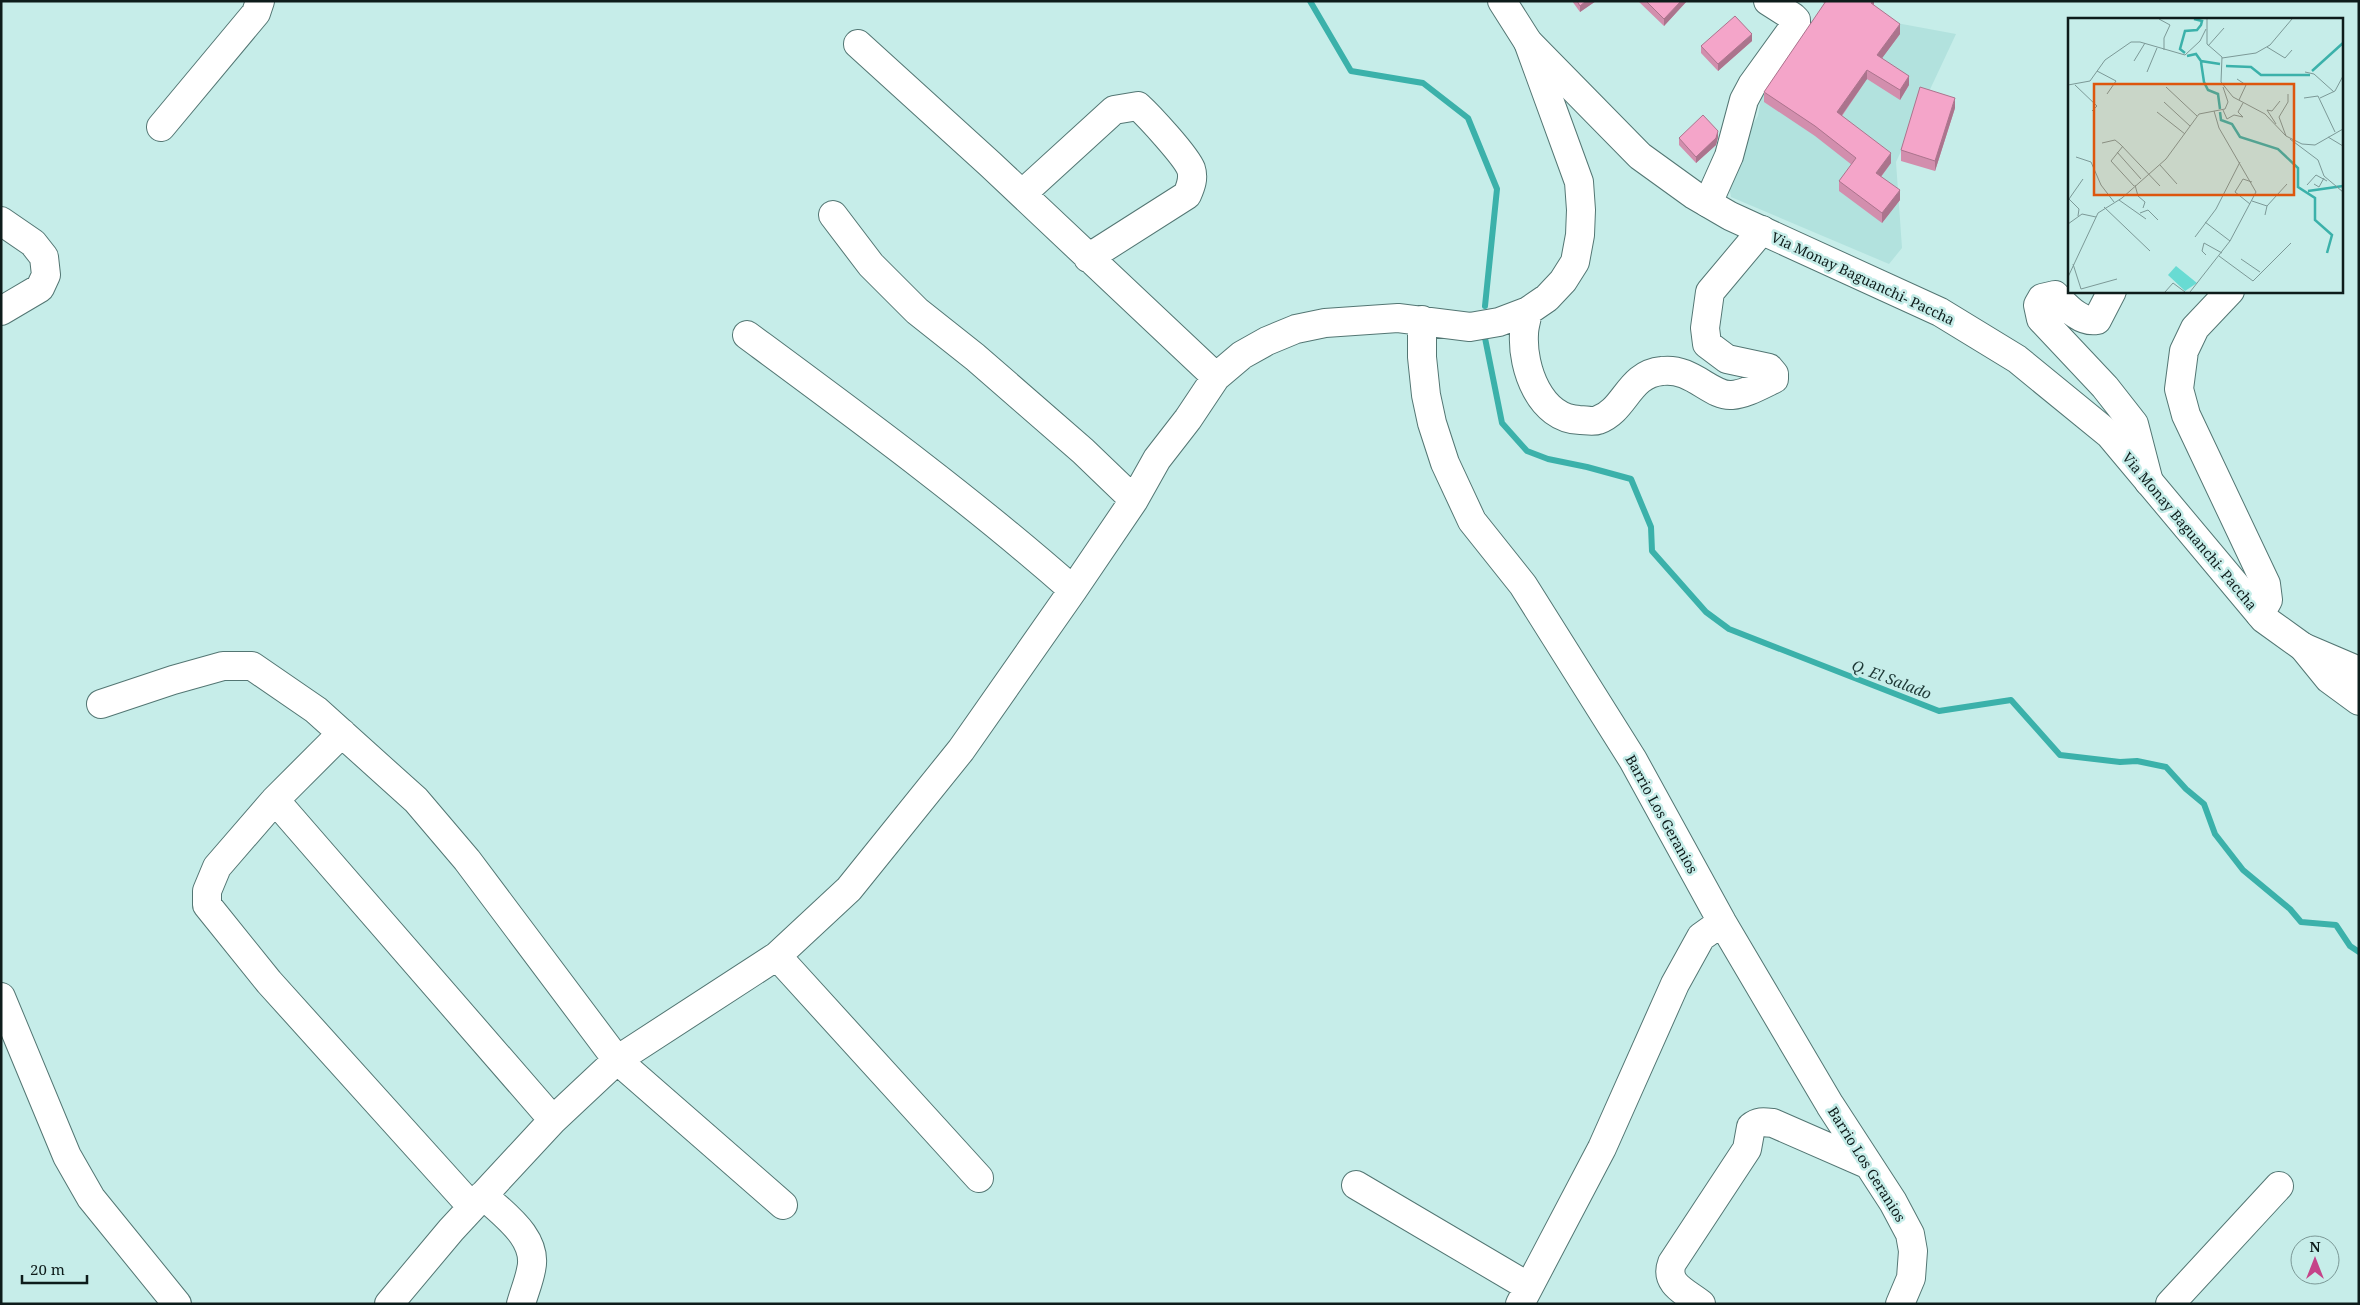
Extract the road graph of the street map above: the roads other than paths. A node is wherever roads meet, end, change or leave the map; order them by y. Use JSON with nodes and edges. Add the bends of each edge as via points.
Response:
{"nodes":[{"id":1,"x":260,"y":1,"type":"edge"},
{"id":2,"x":1502,"y":1,"type":"edge"},
{"id":3,"x":1768,"y":1,"type":"edge"},
{"id":4,"x":1528,"y":42,"type":"junction"},
{"id":5,"x":858,"y":44,"type":"dead end"},
{"id":6,"x":161,"y":127,"type":"dead end"},
{"id":7,"x":1022,"y":194,"type":"junction"},
{"id":8,"x":1708,"y":203,"type":"junction"},
{"id":9,"x":832,"y":215,"type":"dead end"},
{"id":10,"x":1,"y":221,"type":"edge"},
{"id":11,"x":1762,"y":230,"type":"junction"},
{"id":12,"x":1088,"y":258,"type":"junction"},
{"id":13,"x":2111,"y":292,"type":"edge"},
{"id":14,"x":2229,"y":292,"type":"edge"},
{"id":15,"x":1,"y":311,"type":"edge"},
{"id":16,"x":1528,"y":311,"type":"junction"},
{"id":17,"x":1422,"y":320,"type":"junction"},
{"id":18,"x":747,"y":335,"type":"dead end"},
{"id":19,"x":1216,"y":377,"type":"junction"},
{"id":20,"x":2149,"y":482,"type":"junction"},
{"id":21,"x":1134,"y":500,"type":"junction"},
{"id":22,"x":1073,"y":590,"type":"junction"},
{"id":23,"x":2260,"y":614,"type":"junction"},
{"id":24,"x":2303,"y":647,"type":"junction"},
{"id":25,"x":2359,"y":672,"type":"edge"},
{"id":26,"x":2359,"y":701,"type":"edge"},
{"id":27,"x":101,"y":704,"type":"dead end"},
{"id":28,"x":342,"y":733,"type":"junction"},
{"id":29,"x":275,"y":800,"type":"junction"},
{"id":30,"x":1722,"y":922,"type":"junction"},
{"id":31,"x":778,"y":956,"type":"junction"},
{"id":32,"x":1,"y":997,"type":"edge"},
{"id":33,"x":617,"y":1060,"type":"junction"},
{"id":34,"x":552,"y":1120,"type":"junction"},
{"id":35,"x":1869,"y":1165,"type":"junction"},
{"id":36,"x":979,"y":1178,"type":"dead end"},
{"id":37,"x":1356,"y":1185,"type":"dead end"},
{"id":38,"x":2278,"y":1186,"type":"dead end"},
{"id":39,"x":478,"y":1201,"type":"junction"},
{"id":40,"x":783,"y":1205,"type":"dead end"},
{"id":41,"x":1524,"y":1295,"type":"edge"},
{"id":42,"x":177,"y":1304,"type":"edge"},
{"id":43,"x":389,"y":1304,"type":"edge"},
{"id":44,"x":521,"y":1304,"type":"edge"},
{"id":45,"x":1701,"y":1304,"type":"edge"},
{"id":46,"x":1900,"y":1304,"type":"edge"},
{"id":47,"x":2170,"y":1304,"type":"edge"}],
"edges":[{"from":1,"to":6,"type":"street","via":[[256,13]]},
{"from":2,"to":4,"type":"street","name":"Via Monay Baguanchi- Paccha"},
{"from":3,"to":8,"type":"street","via":[[1793,17],[1796,24],[1748,93],[1729,156]]},
{"from":4,"to":8,"type":"street","name":"Via Monay Baguanchi- Paccha","via":[[1640,156]]},
{"from":4,"to":16,"type":"street","via":[[1579,182],[1581,210],[1575,262],[1547,298]]},
{"from":5,"to":7,"type":"street"},
{"from":7,"to":12,"type":"street"},
{"from":7,"to":12,"type":"street","via":[[1114,110],[1138,106],[1151,118],[1191,168],[1193,182],[1187,195]]},
{"from":8,"to":11,"type":"street","name":"Via Monay Baguanchi- Paccha"},
{"from":9,"to":21,"type":"street","via":[[871,266],[917,311],[1068,438]]},
{"from":10,"to":15,"type":"street","via":[[33,243],[44,257],[46,275],[40,288]]},
{"from":11,"to":16,"type":"street","via":[[1710,292],[1705,328],[1707,344],[1727,359],[1769,368],[1774,374],[1774,379],[1755,388],[1731,395],[1717,392],[1690,375],[1667,370],[1649,372],[1631,387],[1614,411],[1597,421],[1568,420],[1542,402],[1530,374],[1524,335]]},
{"from":11,"to":20,"type":"street","name":"Via Monay Baguanchi- Paccha","via":[[1940,312],[2017,358],[2110,435]]},
{"from":12,"to":19,"type":"street"},
{"from":13,"to":20,"type":"street","via":[[2097,320],[2090,321],[2077,315],[2055,295],[2042,298],[2038,305],[2041,319],[2105,387],[2134,424]]},
{"from":14,"to":23,"type":"street","via":[[2195,328],[2184,351],[2179,389],[2186,415],[2266,584],[2268,600]]},
{"from":16,"to":17,"type":"street","via":[[1499,322],[1470,327]]},
{"from":17,"to":19,"type":"street","via":[[1367,320],[1296,329],[1242,355]]},
{"from":17,"to":30,"type":"street","name":"Barrio Los Geranios","via":[[1422,358],[1432,423],[1445,463],[1472,521],[1523,585],[1633,760]]},
{"from":18,"to":22,"type":"street","via":[[896,445]]},
{"from":19,"to":21,"type":"street","via":[[1157,459]]},
{"from":20,"to":23,"type":"street","name":"Via Monay Baguanchi- Paccha"},
{"from":21,"to":22,"type":"street"},
{"from":22,"to":31,"type":"street","via":[[961,750],[849,889]]},
{"from":23,"to":24,"type":"street","name":"Via Monay Baguanchi- Paccha"},
{"from":24,"to":25,"type":"street","name":"Via Monay Baguanchi- Paccha"},
{"from":24,"to":26,"type":"street","via":[[2328,679]]},
{"from":27,"to":28,"type":"street","via":[[222,666],[252,666],[316,710]]},
{"from":28,"to":29,"type":"street"},
{"from":28,"to":33,"type":"street","via":[[416,800],[467,860]]},
{"from":29,"to":34,"type":"street"},
{"from":29,"to":39,"type":"street","via":[[217,867],[207,891],[207,905],[269,982]]},
{"from":30,"to":35,"type":"street","name":"Barrio Los Geranios"},
{"from":30,"to":41,"type":"street","via":[[1701,937],[1675,984],[1602,1148]]},
{"from":31,"to":33,"type":"street"},
{"from":31,"to":36,"type":"street"},
{"from":32,"to":42,"type":"street","via":[[67,1156],[91,1198]]},
{"from":33,"to":34,"type":"street"},
{"from":33,"to":40,"type":"street"},
{"from":34,"to":39,"type":"street"},
{"from":35,"to":45,"type":"street","via":[[1773,1124],[1762,1121],[1751,1127],[1747,1148],[1668,1272],[1670,1280]]},
{"from":35,"to":46,"type":"street","name":"Barrio Los Geranios","via":[[1910,1234],[1911,1278]]},
{"from":37,"to":41,"type":"street"},
{"from":38,"to":47,"type":"street"},
{"from":39,"to":43,"type":"street"},
{"from":39,"to":44,"type":"street","via":[[522,1232],[530,1249],[532,1268]]}]}
